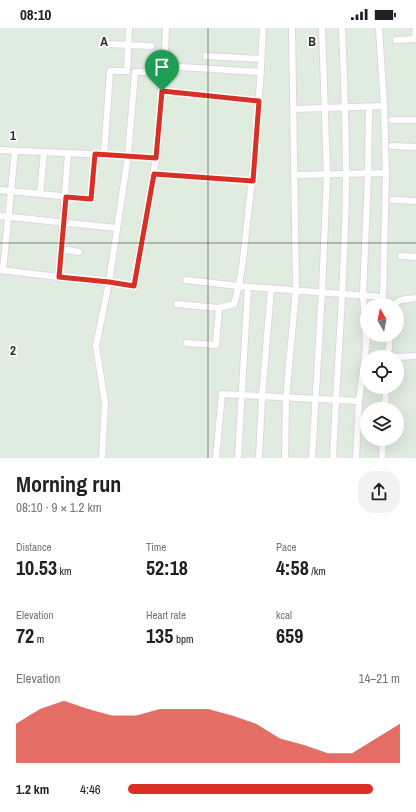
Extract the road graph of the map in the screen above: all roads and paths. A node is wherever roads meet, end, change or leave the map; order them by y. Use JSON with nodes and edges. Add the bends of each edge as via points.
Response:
{"nodes":[{"id":1,"x":129,"y":28,"type":"edge"},
{"id":2,"x":166,"y":28,"type":"edge"},
{"id":3,"x":263,"y":28,"type":"edge"},
{"id":4,"x":292,"y":28,"type":"edge"},
{"id":5,"x":322,"y":28,"type":"edge"},
{"id":6,"x":342,"y":28,"type":"edge"},
{"id":7,"x":379,"y":28,"type":"edge"},
{"id":8,"x":416,"y":28,"type":"edge"},
{"id":9,"x":416,"y":39,"type":"edge"},
{"id":10,"x":396,"y":40,"type":"dead end"},
{"id":11,"x":107,"y":44,"type":"dead end"},
{"id":12,"x":128,"y":45,"type":"junction"},
{"id":13,"x":151,"y":46,"type":"dead end"},
{"id":14,"x":206,"y":56,"type":"dead end"},
{"id":15,"x":261,"y":59,"type":"junction"},
{"id":16,"x":180,"y":67,"type":"dead end"},
{"id":17,"x":164,"y":72,"type":"junction"},
{"id":18,"x":261,"y":72,"type":"junction"},
{"id":19,"x":162,"y":91,"type":"junction"},
{"id":20,"x":259,"y":101,"type":"junction"},
{"id":21,"x":384,"y":106,"type":"junction"},
{"id":22,"x":369,"y":107,"type":"junction"},
{"id":23,"x":325,"y":108,"type":"junction"},
{"id":24,"x":345,"y":108,"type":"junction"},
{"id":25,"x":294,"y":109,"type":"junction"},
{"id":26,"x":392,"y":120,"type":"dead end"},
{"id":27,"x":416,"y":120,"type":"edge"},
{"id":28,"x":392,"y":146,"type":"dead end"},
{"id":29,"x":416,"y":147,"type":"edge"},
{"id":30,"x":0,"y":150,"type":"edge"},
{"id":31,"x":15,"y":151,"type":"junction"},
{"id":32,"x":44,"y":152,"type":"junction"},
{"id":33,"x":68,"y":153,"type":"junction"},
{"id":34,"x":95,"y":154,"type":"junction"},
{"id":35,"x":104,"y":155,"type":"junction"},
{"id":36,"x":128,"y":156,"type":"junction"},
{"id":37,"x":156,"y":158,"type":"junction"},
{"id":38,"x":386,"y":173,"type":"junction"},
{"id":39,"x":154,"y":174,"type":"junction"},
{"id":40,"x":327,"y":174,"type":"junction"},
{"id":41,"x":346,"y":174,"type":"junction"},
{"id":42,"x":368,"y":174,"type":"junction"},
{"id":43,"x":295,"y":175,"type":"junction"},
{"id":44,"x":253,"y":181,"type":"junction"},
{"id":45,"x":0,"y":190,"type":"edge"},
{"id":46,"x":11,"y":191,"type":"junction"},
{"id":47,"x":40,"y":194,"type":"junction"},
{"id":48,"x":66,"y":197,"type":"junction"},
{"id":49,"x":393,"y":200,"type":"dead end"},
{"id":50,"x":416,"y":201,"type":"edge"},
{"id":51,"x":0,"y":216,"type":"edge"},
{"id":52,"x":9,"y":217,"type":"junction"},
{"id":53,"x":64,"y":224,"type":"junction"},
{"id":54,"x":117,"y":228,"type":"junction"},
{"id":55,"x":3,"y":245,"type":"edge"},
{"id":56,"x":62,"y":249,"type":"junction"},
{"id":57,"x":79,"y":252,"type":"dead end"},
{"id":58,"x":401,"y":256,"type":"dead end"},
{"id":59,"x":416,"y":256,"type":"edge"},
{"id":60,"x":1,"y":270,"type":"edge"},
{"id":61,"x":59,"y":277,"type":"junction"},
{"id":62,"x":186,"y":280,"type":"dead end"},
{"id":63,"x":109,"y":282,"type":"junction"},
{"id":64,"x":239,"y":286,"type":"junction"},
{"id":65,"x":248,"y":287,"type":"junction"},
{"id":66,"x":271,"y":288,"type":"junction"},
{"id":67,"x":296,"y":290,"type":"junction"},
{"id":68,"x":322,"y":292,"type":"junction"},
{"id":69,"x":343,"y":294,"type":"junction"},
{"id":70,"x":363,"y":296,"type":"junction"},
{"id":71,"x":383,"y":297,"type":"joint"},
{"id":72,"x":416,"y":298,"type":"edge"},
{"id":73,"x":404,"y":300,"type":"edge"},
{"id":74,"x":177,"y":304,"type":"dead end"},
{"id":75,"x":219,"y":308,"type":"junction"},
{"id":76,"x":187,"y":343,"type":"dead end"},
{"id":77,"x":366,"y":343,"type":"joint"},
{"id":78,"x":416,"y":356,"type":"edge"},
{"id":79,"x":404,"y":357,"type":"edge"},
{"id":80,"x":241,"y":396,"type":"junction"},
{"id":81,"x":262,"y":396,"type":"junction"},
{"id":82,"x":286,"y":398,"type":"junction"},
{"id":83,"x":314,"y":399,"type":"junction"},
{"id":84,"x":336,"y":400,"type":"junction"},
{"id":85,"x":359,"y":401,"type":"junction"},
{"id":86,"x":383,"y":446,"type":"edge"},
{"id":87,"x":102,"y":458,"type":"edge"},
{"id":88,"x":216,"y":458,"type":"edge"},
{"id":89,"x":238,"y":458,"type":"edge"},
{"id":90,"x":259,"y":458,"type":"edge"},
{"id":91,"x":285,"y":458,"type":"edge"},
{"id":92,"x":312,"y":458,"type":"edge"},
{"id":93,"x":333,"y":458,"type":"edge"},
{"id":94,"x":356,"y":458,"type":"edge"},
{"id":95,"x":382,"y":458,"type":"edge"}],
"edges":[{"from":1,"to":12,"type":"street"},
{"from":2,"to":17,"type":"street"},
{"from":3,"to":15,"type":"street"},
{"from":4,"to":25,"type":"street"},
{"from":5,"to":23,"type":"street"},
{"from":6,"to":24,"type":"street"},
{"from":7,"to":21,"type":"street"},
{"from":8,"to":9,"type":"street"},
{"from":9,"to":10,"type":"street"},
{"from":11,"to":12,"type":"street"},
{"from":12,"to":13,"type":"street"},
{"from":12,"to":35,"type":"street","via":[[127,71],[110,71]]},
{"from":14,"to":15,"type":"street"},
{"from":15,"to":18,"type":"street"},
{"from":16,"to":18,"type":"street"},
{"from":17,"to":19,"type":"street"},
{"from":17,"to":36,"type":"street","via":[[135,72]]},
{"from":18,"to":20,"type":"street"},
{"from":19,"to":20,"type":"street"},
{"from":19,"to":37,"type":"street"},
{"from":20,"to":44,"type":"street"},
{"from":21,"to":22,"type":"street"},
{"from":21,"to":38,"type":"street"},
{"from":22,"to":24,"type":"street"},
{"from":22,"to":42,"type":"street"},
{"from":23,"to":24,"type":"street"},
{"from":23,"to":25,"type":"street"},
{"from":23,"to":40,"type":"street"},
{"from":24,"to":41,"type":"street"},
{"from":25,"to":43,"type":"street"},
{"from":26,"to":27,"type":"street"},
{"from":28,"to":29,"type":"street"},
{"from":30,"to":31,"type":"street"},
{"from":31,"to":32,"type":"street"},
{"from":31,"to":46,"type":"street"},
{"from":32,"to":33,"type":"street"},
{"from":32,"to":47,"type":"street"},
{"from":33,"to":34,"type":"street"},
{"from":33,"to":48,"type":"street"},
{"from":34,"to":35,"type":"street"},
{"from":34,"to":48,"type":"street","via":[[91,199]]},
{"from":35,"to":36,"type":"street"},
{"from":36,"to":37,"type":"street"},
{"from":36,"to":54,"type":"street"},
{"from":37,"to":39,"type":"street"},
{"from":38,"to":42,"type":"street"},
{"from":38,"to":71,"type":"street"},
{"from":39,"to":44,"type":"street"},
{"from":39,"to":63,"type":"street","via":[[134,286]]},
{"from":40,"to":41,"type":"street"},
{"from":40,"to":43,"type":"street"},
{"from":40,"to":68,"type":"street"},
{"from":41,"to":42,"type":"street"},
{"from":41,"to":69,"type":"street"},
{"from":42,"to":70,"type":"street"},
{"from":43,"to":67,"type":"street"},
{"from":44,"to":64,"type":"street"},
{"from":45,"to":46,"type":"street"},
{"from":46,"to":47,"type":"street"},
{"from":46,"to":52,"type":"street"},
{"from":47,"to":48,"type":"street"},
{"from":48,"to":53,"type":"street"},
{"from":49,"to":50,"type":"street"},
{"from":51,"to":52,"type":"street"},
{"from":52,"to":53,"type":"street"},
{"from":52,"to":55,"type":"street"},
{"from":53,"to":54,"type":"street"},
{"from":53,"to":56,"type":"street"},
{"from":54,"to":63,"type":"street"},
{"from":55,"to":60,"type":"street"},
{"from":56,"to":57,"type":"street"},
{"from":56,"to":61,"type":"street"},
{"from":58,"to":59,"type":"street"},
{"from":60,"to":61,"type":"street"},
{"from":61,"to":63,"type":"street"},
{"from":62,"to":64,"type":"street"},
{"from":63,"to":87,"type":"street","via":[[96,346],[105,403]]},
{"from":64,"to":65,"type":"street"},
{"from":64,"to":75,"type":"street","via":[[234,304]]},
{"from":65,"to":66,"type":"street"},
{"from":65,"to":80,"type":"street"},
{"from":66,"to":67,"type":"street"},
{"from":66,"to":81,"type":"street"},
{"from":67,"to":68,"type":"street"},
{"from":67,"to":82,"type":"street"},
{"from":68,"to":69,"type":"street"},
{"from":68,"to":83,"type":"street"},
{"from":69,"to":70,"type":"street"},
{"from":69,"to":84,"type":"street"},
{"from":70,"to":71,"type":"street"},
{"from":70,"to":77,"type":"street"},
{"from":72,"to":73,"type":"street"},
{"from":74,"to":75,"type":"street"},
{"from":75,"to":76,"type":"street","via":[[216,345]]},
{"from":77,"to":85,"type":"street"},
{"from":78,"to":79,"type":"street"},
{"from":80,"to":81,"type":"street"},
{"from":80,"to":88,"type":"street","via":[[222,394]]},
{"from":80,"to":89,"type":"street"},
{"from":81,"to":82,"type":"street"},
{"from":81,"to":90,"type":"street"},
{"from":82,"to":83,"type":"street"},
{"from":82,"to":91,"type":"street"},
{"from":83,"to":84,"type":"street"},
{"from":83,"to":92,"type":"street"},
{"from":84,"to":85,"type":"street"},
{"from":84,"to":93,"type":"street"},
{"from":85,"to":94,"type":"street"},
{"from":86,"to":95,"type":"street"}]}
